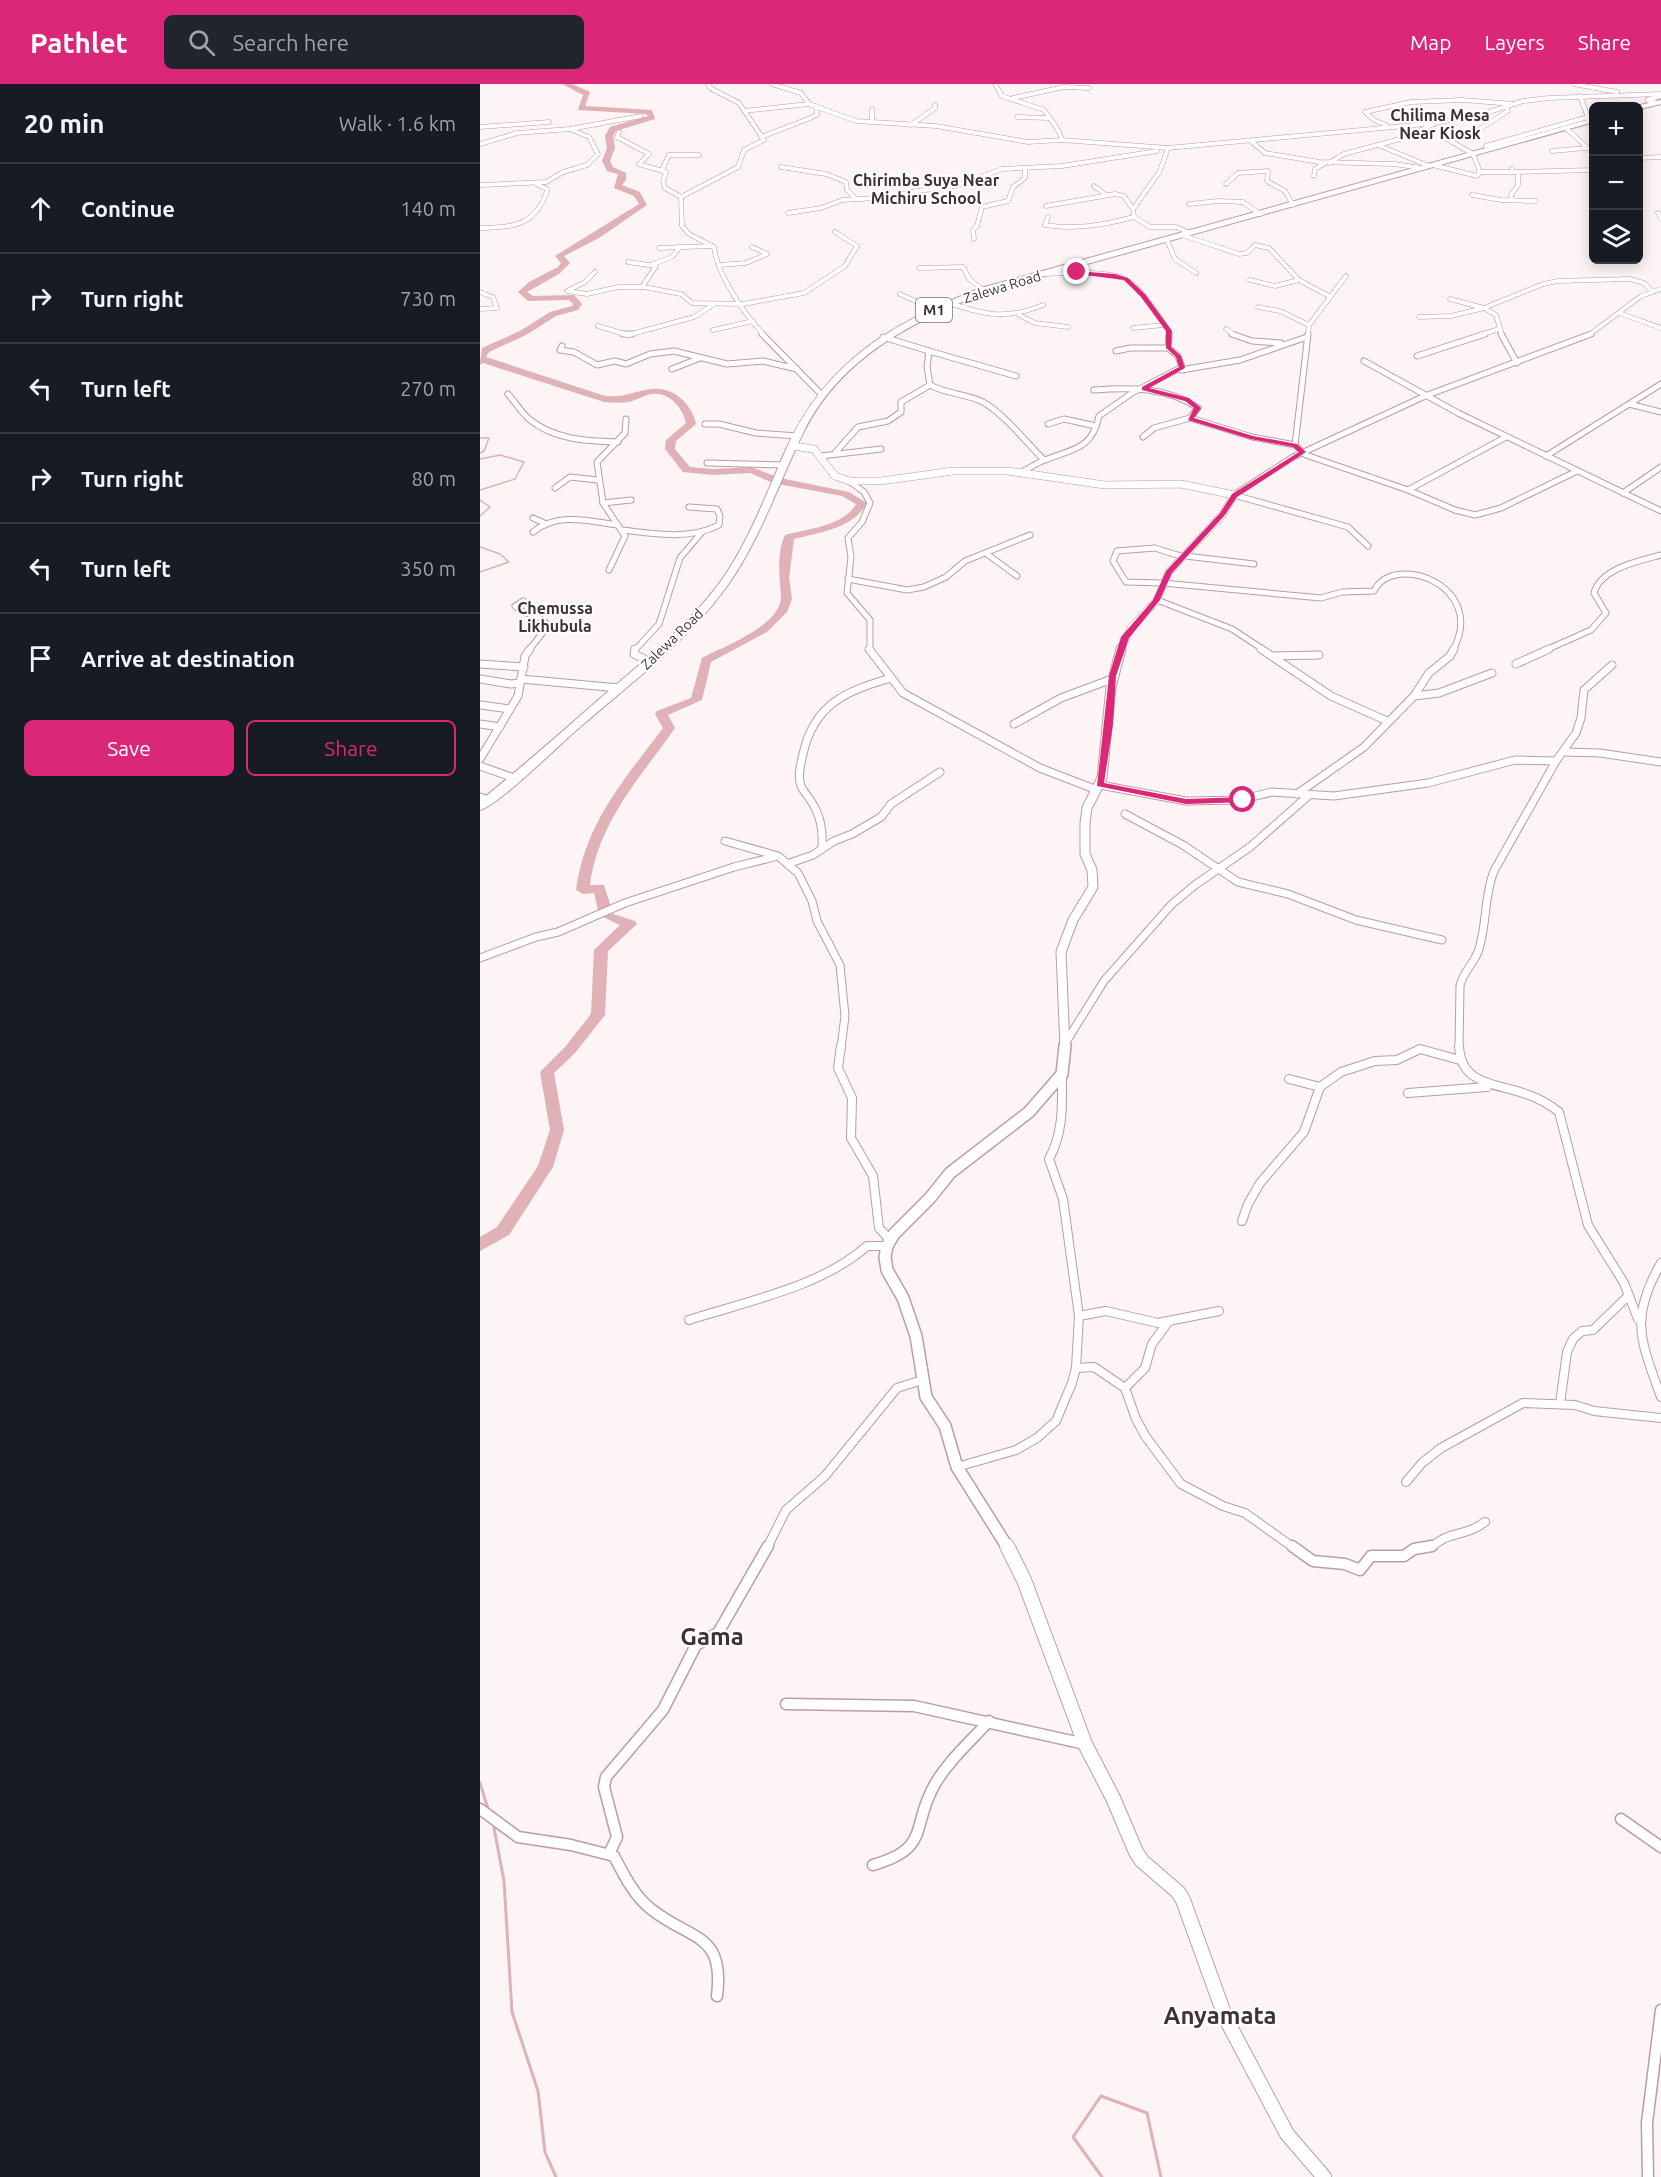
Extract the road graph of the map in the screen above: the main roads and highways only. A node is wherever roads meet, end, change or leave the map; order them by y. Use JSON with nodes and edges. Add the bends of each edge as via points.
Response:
{"nodes":[{"id":1,"x":1659,"y":103,"type":"edge"},
{"id":2,"x":1643,"y":107,"type":"edge"},
{"id":3,"x":1589,"y":119,"type":"edge"},
{"id":4,"x":484,"y":799,"type":"edge"},
{"id":5,"x":480,"y":807,"type":"edge"}],
"edges":[{"from":1,"to":2,"type":"highway"},
{"from":3,"to":4,"type":"highway","name":"Zalewa Road","number":"M1","via":[[984,290],[883,337],[855,359],[822,395],[733,570],[711,601],[650,662]]},
{"from":4,"to":5,"type":"highway","name":"Zalewa Road","number":"M1"}]}
